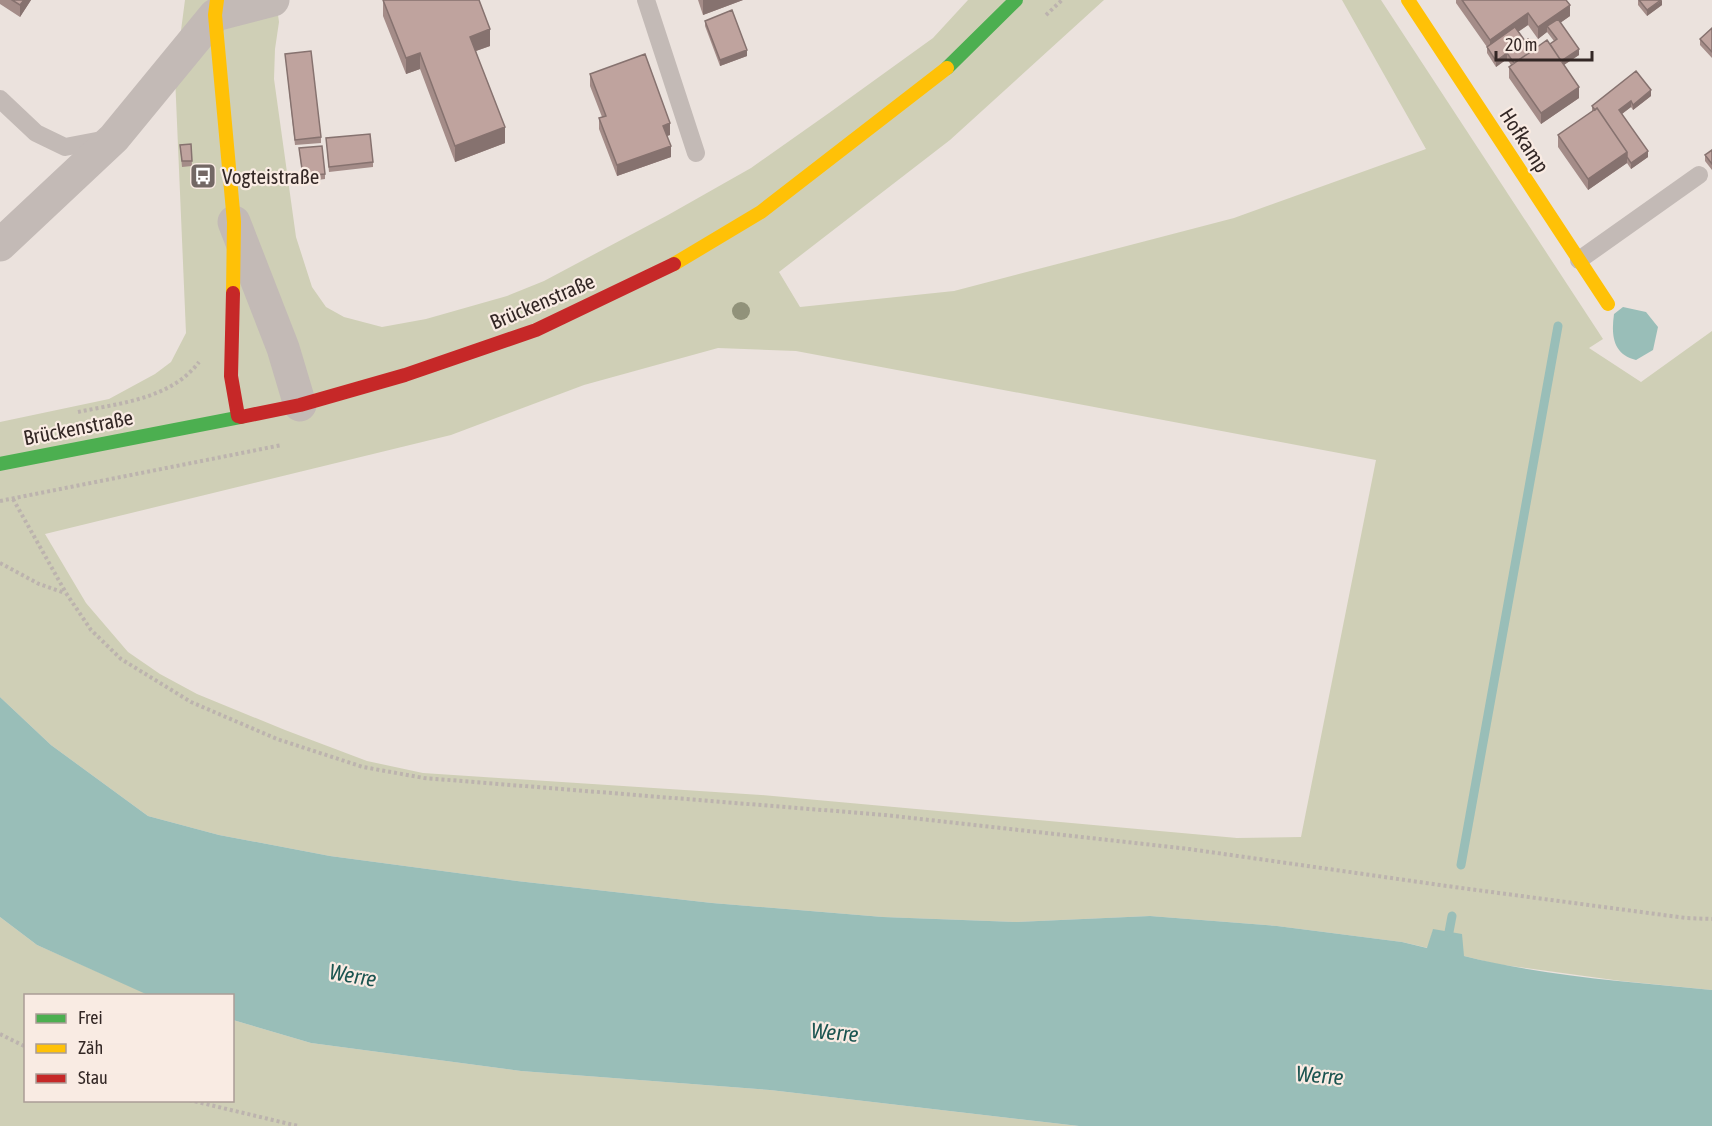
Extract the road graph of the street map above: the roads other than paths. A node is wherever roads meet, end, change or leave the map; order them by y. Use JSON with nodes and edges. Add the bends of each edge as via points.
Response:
{"nodes":[{"id":1,"x":273,"y":0,"type":"edge"},
{"id":2,"x":646,"y":0,"type":"edge"},
{"id":3,"x":1016,"y":0,"type":"edge"},
{"id":4,"x":1408,"y":0,"type":"edge"},
{"id":5,"x":216,"y":8,"type":"edge"},
{"id":6,"x":0,"y":99,"type":"edge"},
{"id":7,"x":114,"y":138,"type":"junction"},
{"id":8,"x":696,"y":153,"type":"dead end"},
{"id":9,"x":1699,"y":175,"type":"dead end"},
{"id":10,"x":234,"y":222,"type":"junction"},
{"id":11,"x":0,"y":245,"type":"edge"},
{"id":12,"x":1579,"y":260,"type":"junction"},
{"id":13,"x":1608,"y":303,"type":"dead end"},
{"id":14,"x":300,"y":405,"type":"junction"},
{"id":15,"x":238,"y":416,"type":"junction"},
{"id":16,"x":0,"y":464,"type":"edge"}],
"edges":[{"from":1,"to":5,"type":"street"},
{"from":2,"to":8,"type":"lane"},
{"from":3,"to":14,"type":"main road","name":"Brückenstraße","via":[[944,71],[760,212],[671,266],[536,330],[405,375]]},
{"from":4,"to":12,"type":"main road","name":"Hofkamp"},
{"from":5,"to":7,"type":"street"},
{"from":5,"to":10,"type":"main road"},
{"from":6,"to":7,"type":"lane","via":[[36,134],[65,147]]},
{"from":7,"to":11,"type":"street"},
{"from":9,"to":12,"type":"lane"},
{"from":10,"to":14,"type":"street","via":[[283,348]]},
{"from":10,"to":15,"type":"main road","via":[[231,376]]},
{"from":12,"to":13,"type":"main road","name":"Hofkamp"},
{"from":14,"to":15,"type":"main road","name":"Brückenstraße"},
{"from":15,"to":16,"type":"main road","name":"Brückenstraße"}]}
